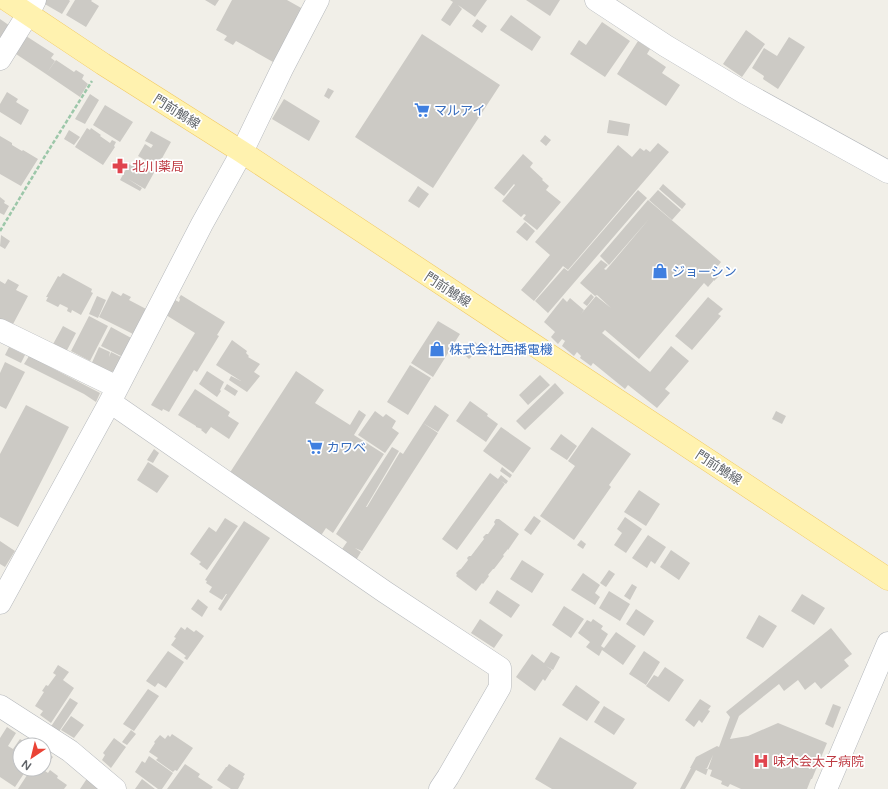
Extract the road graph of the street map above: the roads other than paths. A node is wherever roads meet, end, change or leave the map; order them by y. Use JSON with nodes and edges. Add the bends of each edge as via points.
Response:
{"nodes":[{"id":1,"x":7,"y":0,"type":"edge"},
{"id":2,"x":318,"y":0,"type":"edge"},
{"id":3,"x":596,"y":0,"type":"edge"},
{"id":4,"x":32,"y":7,"type":"edge"},
{"id":5,"x":0,"y":59,"type":"edge"},
{"id":6,"x":242,"y":152,"type":"junction"},
{"id":7,"x":888,"y":172,"type":"edge"},
{"id":8,"x":0,"y":330,"type":"edge"},
{"id":9,"x":113,"y":394,"type":"junction"},
{"id":10,"x":888,"y":579,"type":"edge"},
{"id":11,"x":0,"y":603,"type":"edge"},
{"id":12,"x":888,"y":643,"type":"edge"},
{"id":13,"x":0,"y":706,"type":"edge"},
{"id":14,"x":115,"y":789,"type":"edge"},
{"id":15,"x":440,"y":789,"type":"edge"},
{"id":16,"x":826,"y":789,"type":"edge"}],
"edges":[{"from":1,"to":4,"type":"main road","name":"門前鵤線"},
{"from":2,"to":6,"type":"street"},
{"from":3,"to":7,"type":"street","via":[[743,92]]},
{"from":4,"to":5,"type":"street"},
{"from":4,"to":6,"type":"main road","name":"門前鵤線","via":[[103,64]]},
{"from":6,"to":9,"type":"street"},
{"from":6,"to":10,"type":"main road","name":"門前鵤線"},
{"from":8,"to":9,"type":"street"},
{"from":9,"to":11,"type":"street"},
{"from":9,"to":15,"type":"street","via":[[378,587],[500,668],[500,687]]},
{"from":12,"to":16,"type":"street"},
{"from":13,"to":14,"type":"street","via":[[70,751]]}]}
